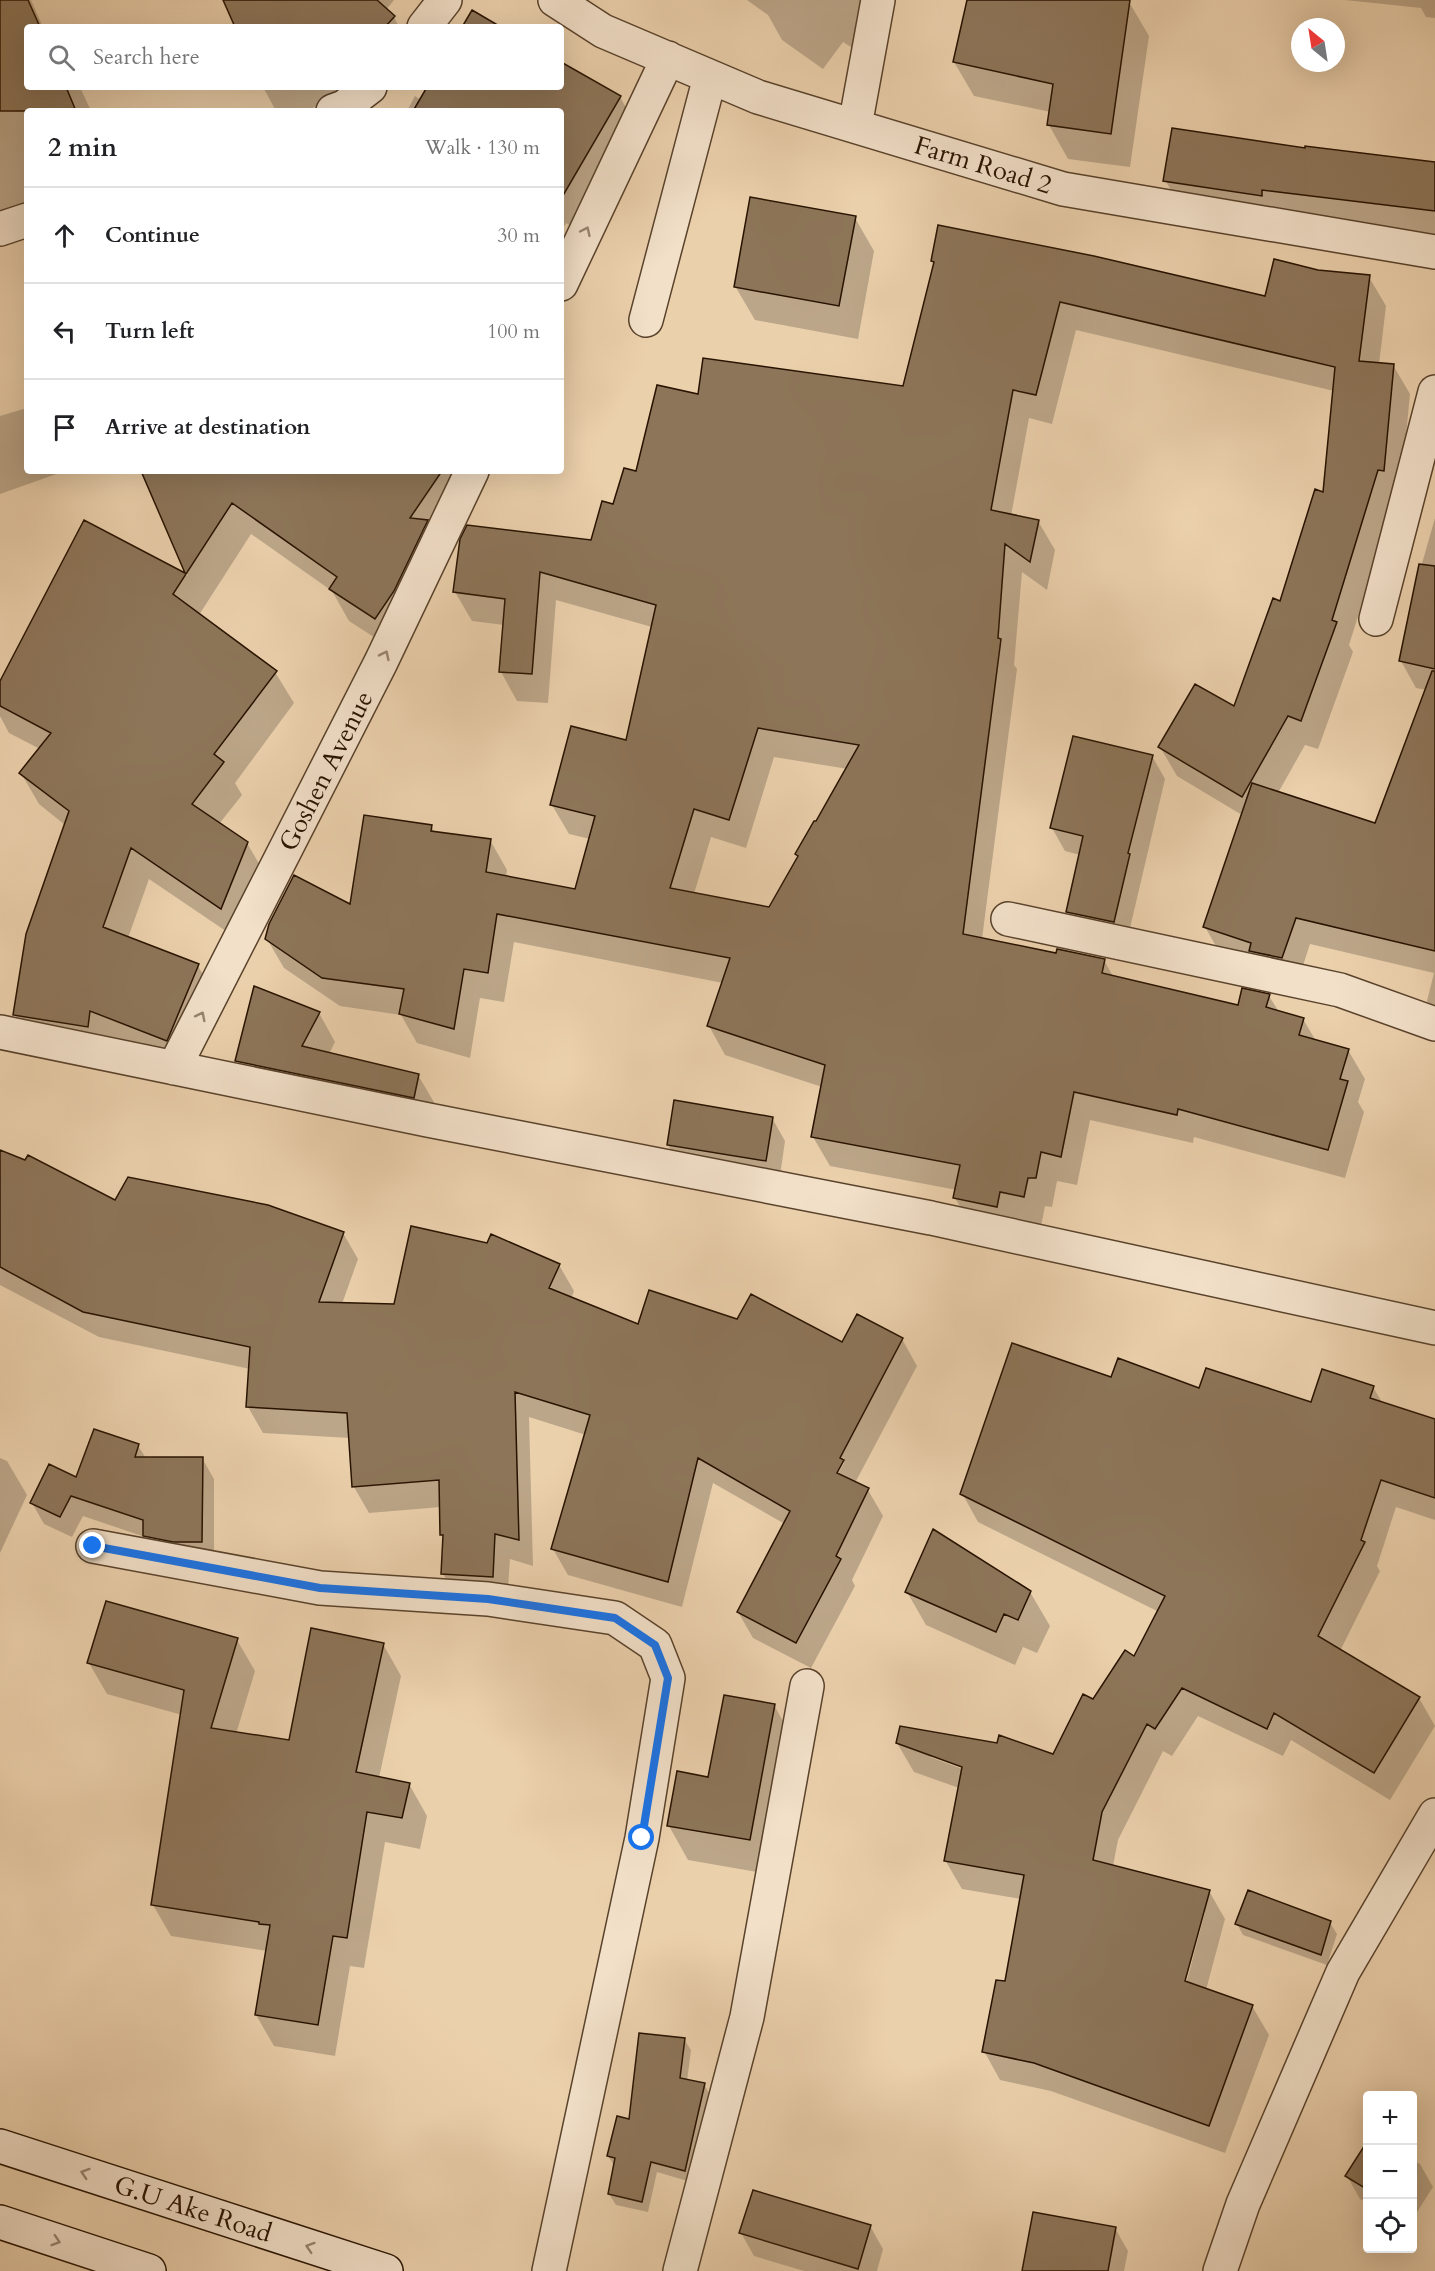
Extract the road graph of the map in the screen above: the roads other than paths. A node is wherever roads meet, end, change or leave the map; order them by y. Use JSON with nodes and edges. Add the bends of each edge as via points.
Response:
{"nodes":[{"id":1,"x":445,"y":0,"type":"edge"},
{"id":2,"x":555,"y":0,"type":"edge"},
{"id":3,"x":878,"y":0,"type":"edge"},
{"id":4,"x":426,"y":24,"type":"edge"},
{"id":5,"x":668,"y":58,"type":"junction"},
{"id":6,"x":710,"y":77,"type":"junction"},
{"id":7,"x":366,"y":90,"type":"edge"},
{"id":8,"x":341,"y":108,"type":"edge"},
{"id":9,"x":855,"y":126,"type":"junction"},
{"id":10,"x":24,"y":221,"type":"edge"},
{"id":11,"x":0,"y":229,"type":"edge"},
{"id":12,"x":1435,"y":252,"type":"edge"},
{"id":13,"x":564,"y":278,"type":"edge"},
{"id":14,"x":646,"y":320,"type":"dead end"},
{"id":15,"x":1435,"y":392,"type":"edge"},
{"id":16,"x":471,"y":474,"type":"edge"},
{"id":17,"x":1376,"y":618,"type":"dead end"},
{"id":18,"x":1008,"y":919,"type":"dead end"},
{"id":19,"x":1435,"y":1023,"type":"edge"},
{"id":20,"x":0,"y":1032,"type":"edge"},
{"id":21,"x":174,"y":1068,"type":"junction"},
{"id":22,"x":1435,"y":1328,"type":"edge"},
{"id":23,"x":93,"y":1546,"type":"dead end"},
{"id":24,"x":807,"y":1686,"type":"dead end"},
{"id":25,"x":1435,"y":1815,"type":"edge"},
{"id":26,"x":0,"y":2146,"type":"edge"},
{"id":27,"x":0,"y":2222,"type":"edge"},
{"id":28,"x":149,"y":2271,"type":"edge"},
{"id":29,"x":386,"y":2271,"type":"edge"},
{"id":30,"x":549,"y":2271,"type":"edge"},
{"id":31,"x":680,"y":2271,"type":"edge"},
{"id":32,"x":1220,"y":2271,"type":"edge"}],
"edges":[{"from":1,"to":4,"type":"street"},
{"from":2,"to":5,"type":"street","name":"Farm Road 2","via":[[603,31]]},
{"from":3,"to":9,"type":"street"},
{"from":5,"to":6,"type":"street","name":"Farm Road 2"},
{"from":13,"to":5,"type":"street","one_way":true},
{"from":6,"to":9,"type":"street","name":"Farm Road 2","via":[[758,97]]},
{"from":6,"to":14,"type":"street"},
{"from":7,"to":8,"type":"street"},
{"from":9,"to":12,"type":"street","name":"Farm Road 2","via":[[1063,189]]},
{"from":10,"to":11,"type":"street"},
{"from":15,"to":17,"type":"street"},
{"from":21,"to":16,"type":"street","name":"Goshen Avenue","one_way":true,"via":[[381,662]]},
{"from":18,"to":19,"type":"street","via":[[1340,990]]},
{"from":20,"to":21,"type":"street"},
{"from":21,"to":22,"type":"street","via":[[931,1218]]},
{"from":23,"to":30,"type":"street","via":[[320,1588],[488,1599],[615,1618],[655,1645],[668,1678],[645,1815]]},
{"from":24,"to":31,"type":"street","via":[[747,2017]]},
{"from":25,"to":32,"type":"street","via":[[1343,1972],[1243,2204]]},
{"from":29,"to":26,"type":"street","name":"G.U Ake Road","one_way":true},
{"from":27,"to":28,"type":"street","one_way":true}]}
